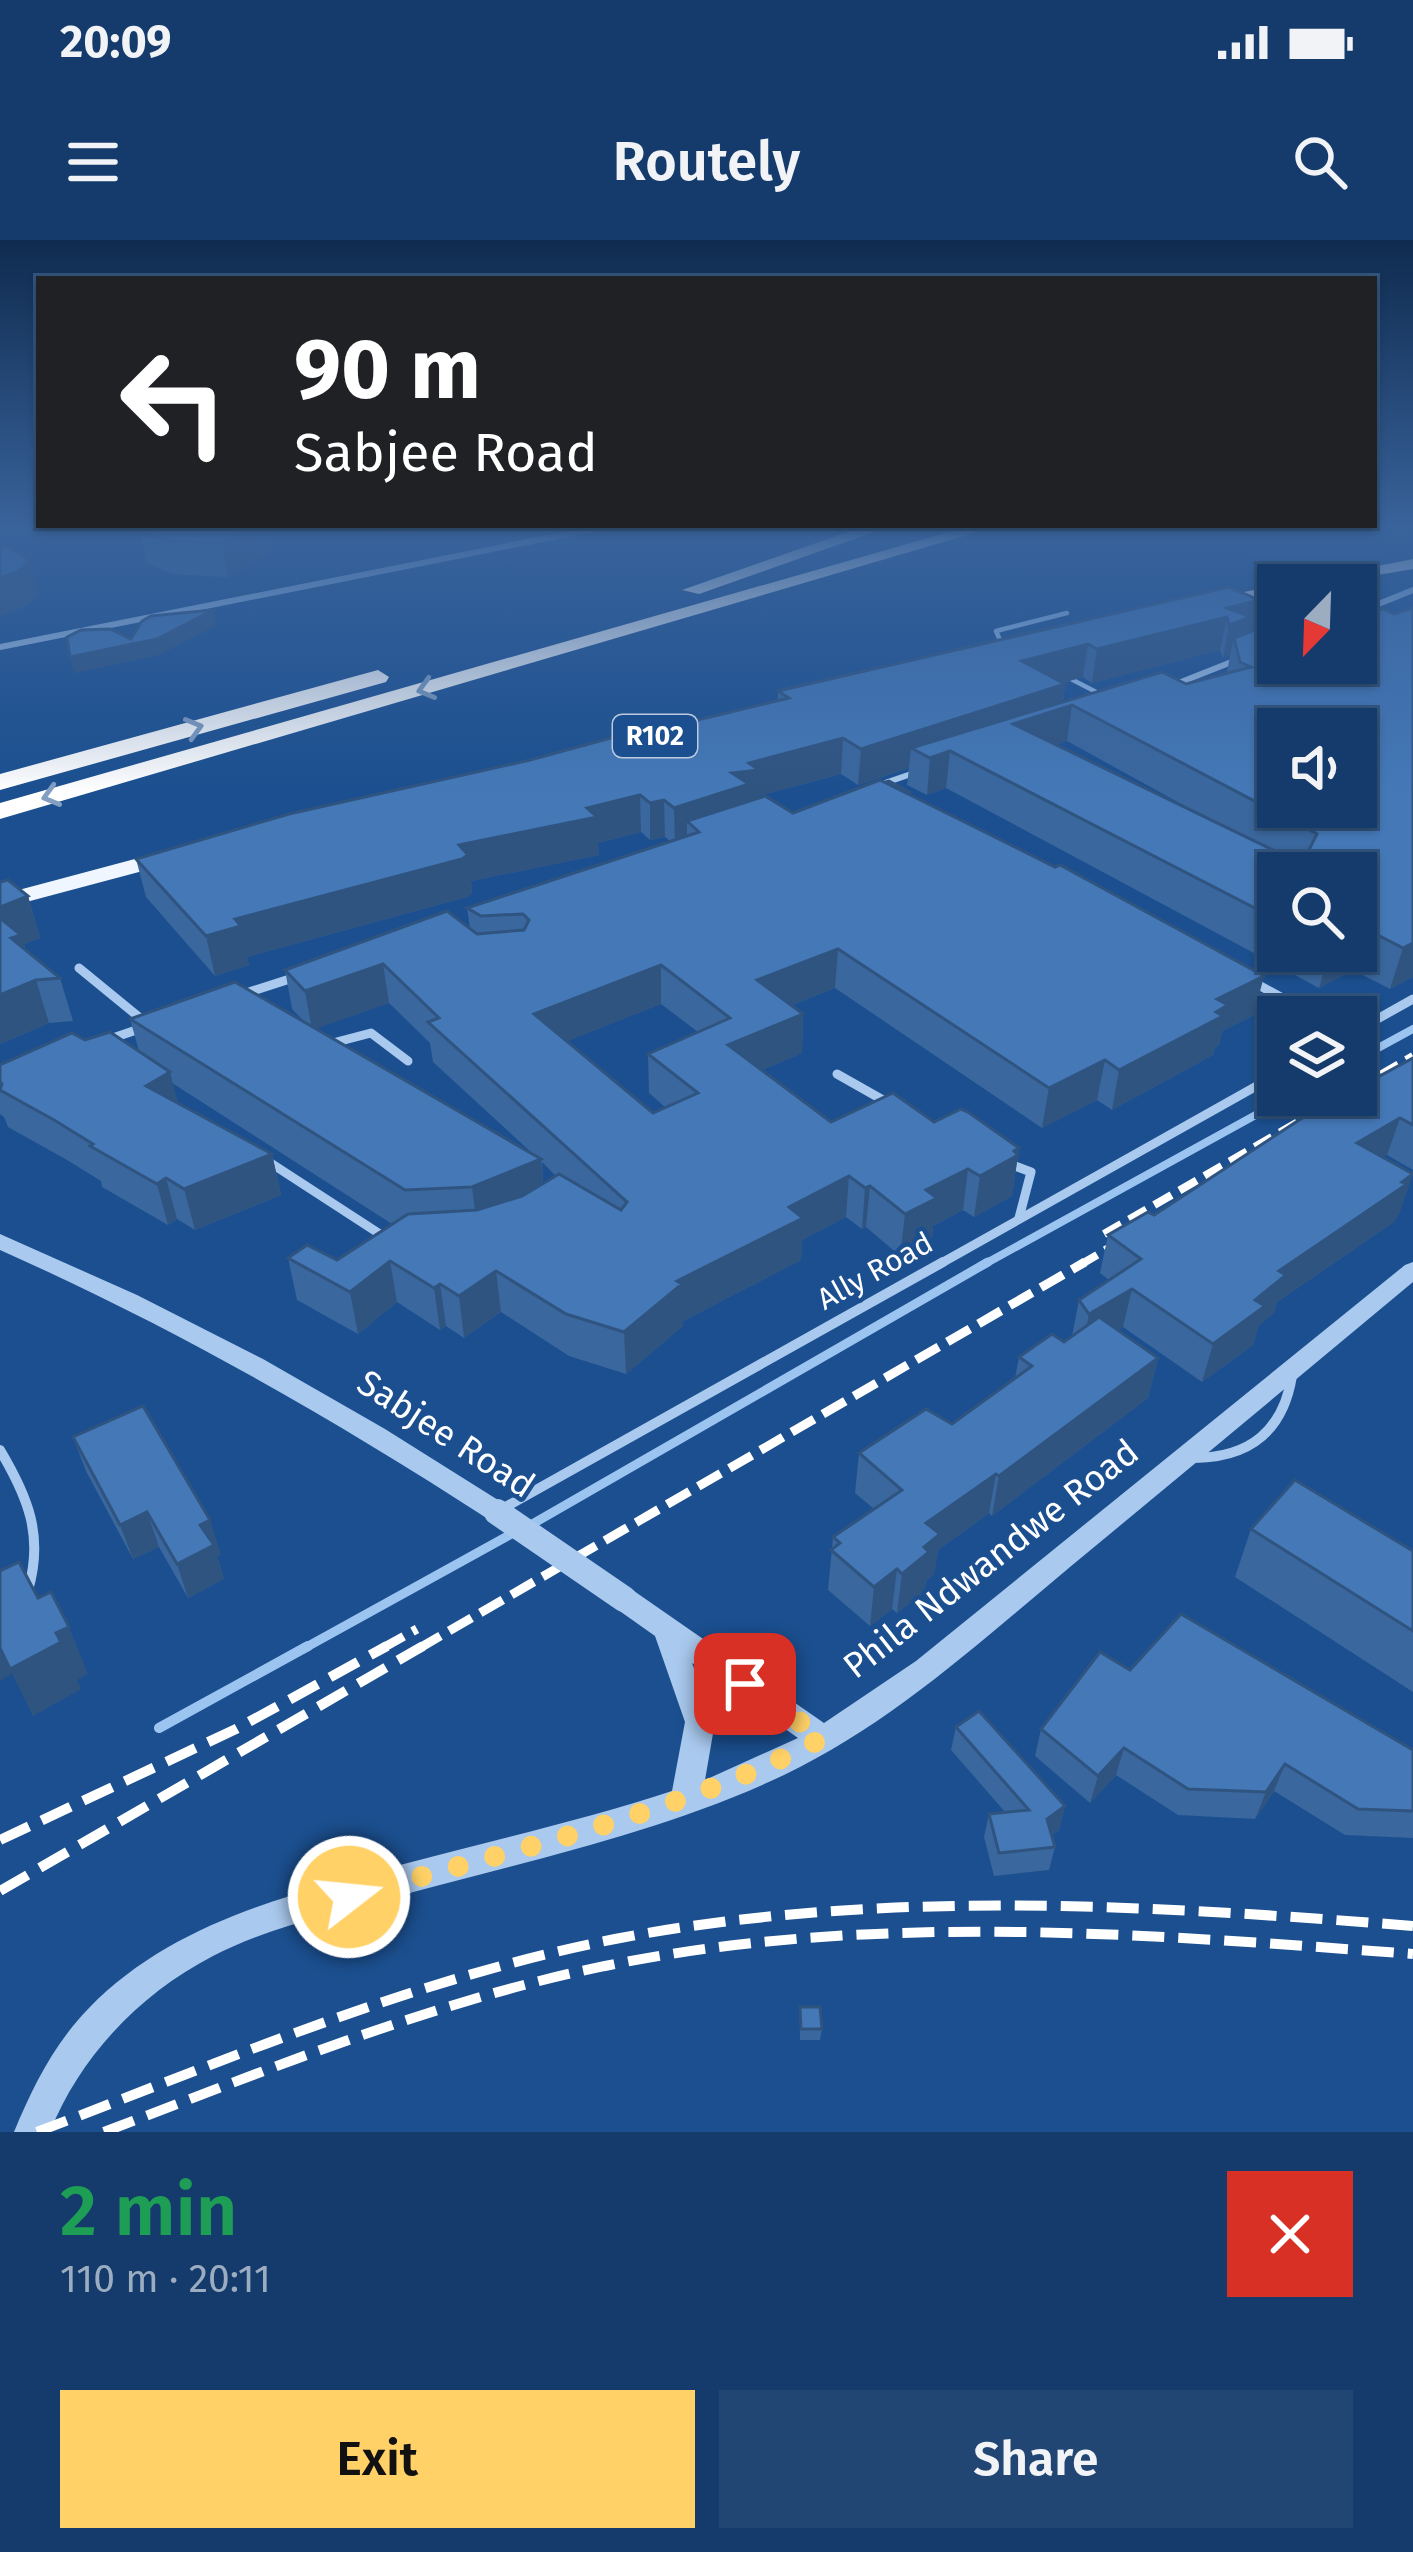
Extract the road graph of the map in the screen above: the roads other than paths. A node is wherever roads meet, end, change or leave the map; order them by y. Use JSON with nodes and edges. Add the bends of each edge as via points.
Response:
{"nodes":[{"id":1,"x":154,"y":616,"type":"edge"},
{"id":2,"x":600,"y":616,"type":"edge"},
{"id":3,"x":678,"y":616,"type":"edge"},
{"id":4,"x":0,"y":647,"type":"edge"},
{"id":5,"x":1256,"y":652,"type":"edge"},
{"id":6,"x":1168,"y":687,"type":"edge"},
{"id":7,"x":929,"y":768,"type":"edge"},
{"id":8,"x":0,"y":782,"type":"edge"},
{"id":9,"x":887,"y":782,"type":"junction"},
{"id":10,"x":865,"y":789,"type":"edge"},
{"id":11,"x":908,"y":793,"type":"edge"},
{"id":12,"x":0,"y":811,"type":"edge"},
{"id":13,"x":206,"y":848,"type":"edge"},
{"id":14,"x":0,"y":900,"type":"edge"},
{"id":15,"x":79,"y":968,"type":"dead end"},
{"id":16,"x":310,"y":972,"type":"edge"},
{"id":17,"x":1235,"y":972,"type":"edge"},
{"id":18,"x":246,"y":994,"type":"junction"},
{"id":19,"x":1279,"y":996,"type":"edge"},
{"id":20,"x":1413,"y":999,"type":"edge"},
{"id":21,"x":226,"y":1000,"type":"edge"},
{"id":22,"x":256,"y":1002,"type":"edge"},
{"id":23,"x":1377,"y":1019,"type":"edge"},
{"id":24,"x":107,"y":1052,"type":"edge"},
{"id":25,"x":333,"y":1060,"type":"edge"},
{"id":26,"x":408,"y":1061,"type":"dead end"},
{"id":27,"x":837,"y":1074,"type":"dead end"},
{"id":28,"x":1257,"y":1086,"type":"edge"},
{"id":29,"x":893,"y":1106,"type":"edge"},
{"id":30,"x":255,"y":1154,"type":"edge"},
{"id":31,"x":996,"y":1158,"type":"edge"},
{"id":32,"x":1018,"y":1218,"type":"junction"},
{"id":33,"x":0,"y":1241,"type":"edge"},
{"id":34,"x":394,"y":1242,"type":"edge"},
{"id":35,"x":1413,"y":1270,"type":"edge"},
{"id":36,"x":0,"y":1450,"type":"edge"},
{"id":37,"x":497,"y":1512,"type":"junction"},
{"id":38,"x":19,"y":1604,"type":"edge"},
{"id":39,"x":666,"y":1629,"type":"junction"},
{"id":40,"x":823,"y":1738,"type":"junction"},
{"id":41,"x":686,"y":1799,"type":"junction"},
{"id":42,"x":32,"y":2132,"type":"edge"}],
"edges":[{"from":1,"to":4,"type":"lane"},
{"from":8,"to":2,"type":"highway","one_way":true},
{"from":3,"to":12,"type":"highway","one_way":true},
{"from":5,"to":6,"type":"lane"},
{"from":7,"to":9,"type":"lane"},
{"from":9,"to":10,"type":"lane"},
{"from":9,"to":11,"type":"lane"},
{"from":13,"to":14,"type":"main road"},
{"from":15,"to":24,"type":"lane","via":[[149,1026],[97,1043]]},
{"from":16,"to":18,"type":"lane"},
{"from":17,"to":19,"type":"lane"},
{"from":18,"to":21,"type":"lane"},
{"from":18,"to":22,"type":"lane"},
{"from":20,"to":23,"type":"lane"},
{"from":25,"to":26,"type":"lane","via":[[316,1049],[368,1033]]},
{"from":27,"to":29,"type":"lane"},
{"from":28,"to":32,"type":"lane","name":"Ally Road"},
{"from":30,"to":34,"type":"lane"},
{"from":31,"to":32,"type":"lane","via":[[1031,1172]]},
{"from":32,"to":37,"type":"lane","name":"Ally Road"},
{"from":33,"to":37,"type":"street","name":"Sabjee Road","via":[[248,1358]]},
{"from":35,"to":40,"type":"street","name":"Phila Ndwandwe Road","via":[[926,1670]]},
{"from":36,"to":38,"type":"lane","via":[[38,1525],[34,1573]]},
{"from":37,"to":39,"type":"street","name":"Sabjee Road","bridge":true},
{"from":39,"to":40,"type":"street","name":"Sabjee Road"},
{"from":39,"to":41,"type":"street","via":[[700,1722]]},
{"from":40,"to":41,"type":"street","name":"Phila Ndwandwe Road"},
{"from":41,"to":42,"type":"street","name":"Phila Ndwandwe Road","via":[[206,1942],[127,1994],[70,2056]]}]}
